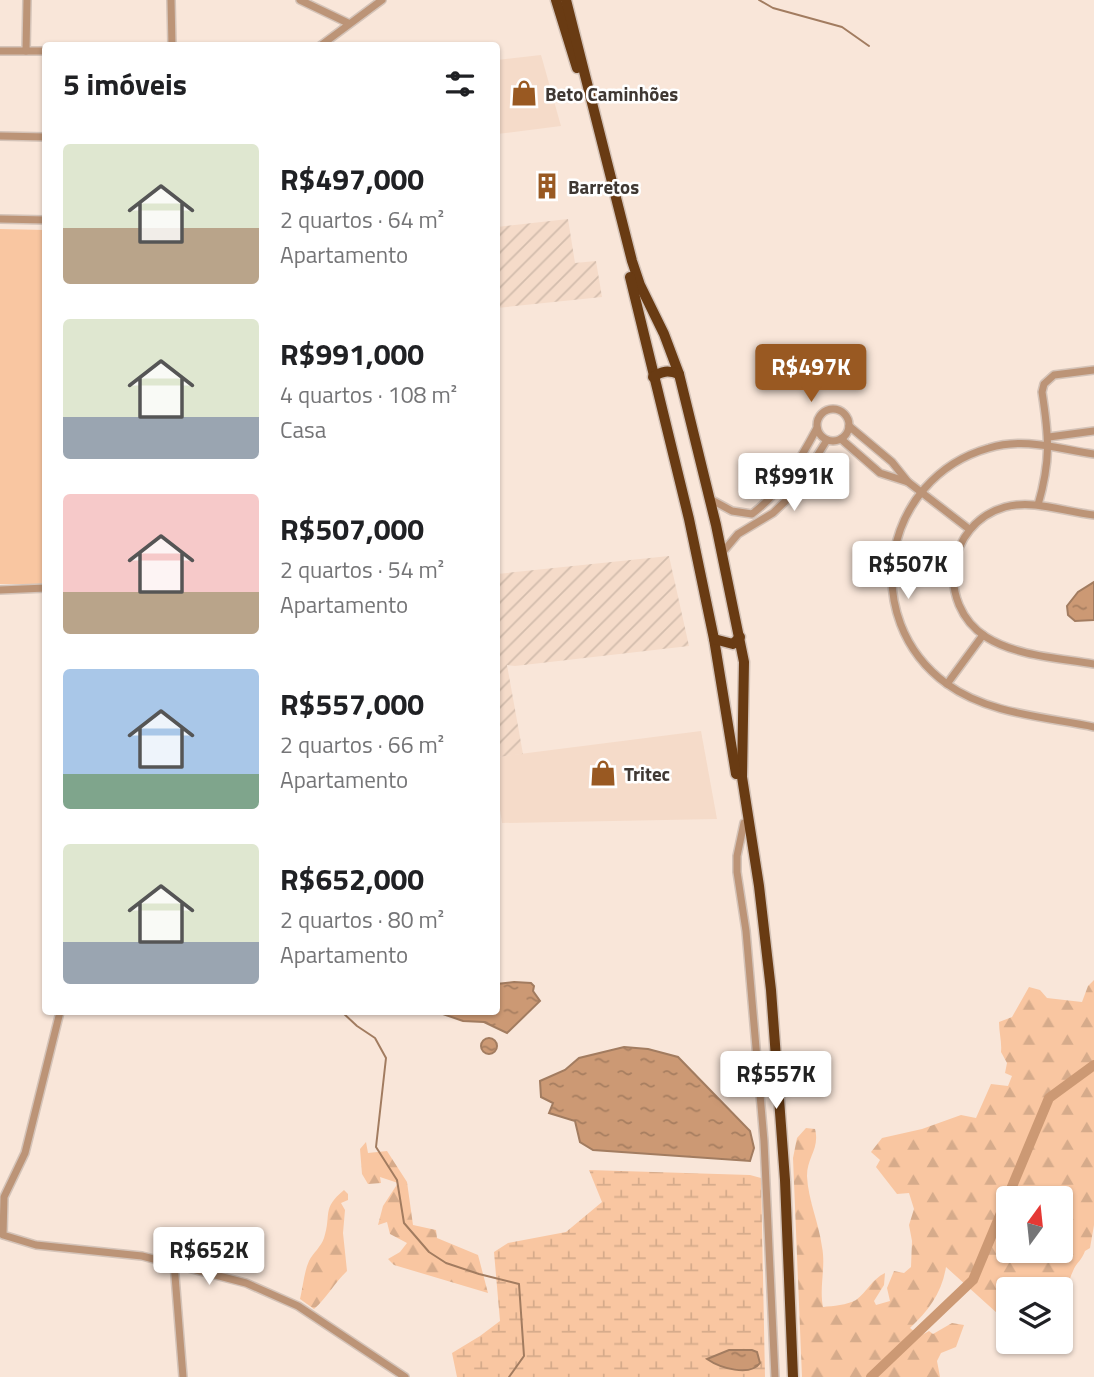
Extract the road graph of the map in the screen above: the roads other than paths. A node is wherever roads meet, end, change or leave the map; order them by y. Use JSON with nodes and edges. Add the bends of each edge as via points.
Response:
{"nodes":[{"id":1,"x":27,"y":0,"type":"edge"},
{"id":2,"x":171,"y":0,"type":"edge"},
{"id":3,"x":300,"y":0,"type":"edge"},
{"id":4,"x":382,"y":0,"type":"edge"},
{"id":5,"x":556,"y":0,"type":"edge"},
{"id":6,"x":566,"y":0,"type":"edge"},
{"id":7,"x":348,"y":23,"type":"junction"},
{"id":8,"x":172,"y":42,"type":"edge"},
{"id":9,"x":325,"y":42,"type":"edge"},
{"id":10,"x":0,"y":51,"type":"edge"},
{"id":11,"x":26,"y":51,"type":"junction"},
{"id":12,"x":42,"y":51,"type":"edge"},
{"id":13,"x":0,"y":136,"type":"edge"},
{"id":14,"x":42,"y":137,"type":"edge"},
{"id":15,"x":0,"y":219,"type":"edge"},
{"id":16,"x":42,"y":220,"type":"edge"},
{"id":17,"x":1094,"y":370,"type":"edge"},
{"id":18,"x":679,"y":374,"type":"junction"},
{"id":19,"x":653,"y":377,"type":"junction"},
{"id":20,"x":849,"y":426,"type":"junction"},
{"id":21,"x":817,"y":428,"type":"junction"},
{"id":22,"x":1094,"y":431,"type":"edge"},
{"id":23,"x":841,"y":439,"type":"junction"},
{"id":24,"x":827,"y":440,"type":"junction"},
{"id":25,"x":1049,"y":441,"type":"junction"},
{"id":26,"x":1094,"y":454,"type":"edge"},
{"id":27,"x":908,"y":482,"type":"junction"},
{"id":28,"x":922,"y":492,"type":"junction"},
{"id":29,"x":707,"y":497,"type":"junction"},
{"id":30,"x":1038,"y":505,"type":"junction"},
{"id":31,"x":1094,"y":515,"type":"edge"},
{"id":32,"x":970,"y":529,"type":"junction"},
{"id":33,"x":722,"y":553,"type":"junction"},
{"id":34,"x":42,"y":588,"type":"edge"},
{"id":35,"x":0,"y":590,"type":"edge"},
{"id":36,"x":983,"y":635,"type":"junction"},
{"id":37,"x":740,"y":637,"type":"junction"},
{"id":38,"x":714,"y":639,"type":"junction"},
{"id":39,"x":1094,"y":664,"type":"edge"},
{"id":40,"x":947,"y":684,"type":"junction"},
{"id":41,"x":1094,"y":727,"type":"edge"},
{"id":42,"x":744,"y":823,"type":"junction"},
{"id":43,"x":59,"y":1015,"type":"edge"},
{"id":44,"x":174,"y":1263,"type":"junction"},
{"id":45,"x":183,"y":1377,"type":"edge"},
{"id":46,"x":405,"y":1377,"type":"edge"},
{"id":47,"x":775,"y":1377,"type":"edge"},
{"id":48,"x":790,"y":1377,"type":"edge"}],
"edges":[{"from":1,"to":11,"type":"street"},
{"from":2,"to":8,"type":"street"},
{"from":3,"to":7,"type":"street"},
{"from":4,"to":7,"type":"street"},
{"from":5,"to":19,"type":"highway","via":[[590,113]]},
{"from":6,"to":18,"type":"highway","via":[[632,261]]},
{"from":7,"to":9,"type":"street"},
{"from":10,"to":11,"type":"street"},
{"from":11,"to":12,"type":"street"},
{"from":13,"to":14,"type":"street"},
{"from":15,"to":16,"type":"street"},
{"from":17,"to":25,"type":"street","via":[[1045,381],[1042,392]]},
{"from":18,"to":19,"type":"highway","via":[[667,371]]},
{"from":18,"to":29,"type":"highway"},
{"from":19,"to":38,"type":"highway"},
{"from":20,"to":21,"type":"street","via":[[842,412],[832,409],[821,414]]},
{"from":20,"to":23,"type":"street"},
{"from":20,"to":27,"type":"street","via":[[892,461]]},
{"from":21,"to":24,"type":"street"},
{"from":21,"to":29,"type":"street","via":[[785,481],[752,513],[732,511]]},
{"from":22,"to":25,"type":"street"},
{"from":23,"to":24,"type":"street"},
{"from":23,"to":27,"type":"street","via":[[880,473]]},
{"from":24,"to":33,"type":"street","via":[[793,494],[773,513],[738,534]]},
{"from":25,"to":26,"type":"street"},
{"from":25,"to":28,"type":"street","via":[[975,453],[948,467]]},
{"from":25,"to":30,"type":"street"},
{"from":27,"to":28,"type":"street"},
{"from":28,"to":32,"type":"street"},
{"from":28,"to":40,"type":"street","via":[[907,512],[896,540],[893,599],[912,647]]},
{"from":29,"to":33,"type":"highway"},
{"from":30,"to":31,"type":"street"},
{"from":30,"to":32,"type":"street","via":[[998,509]]},
{"from":32,"to":36,"type":"street","via":[[955,557],[954,589],[962,611]]},
{"from":33,"to":37,"type":"highway"},
{"from":34,"to":35,"type":"street"},
{"from":36,"to":39,"type":"street","via":[[1018,650]]},
{"from":36,"to":40,"type":"street"},
{"from":37,"to":38,"type":"highway","via":[[733,644]]},
{"from":37,"to":48,"type":"highway","via":[[745,682],[742,777],[771,990],[785,1180]]},
{"from":38,"to":42,"type":"highway"},
{"from":40,"to":41,"type":"street","via":[[999,708]]},
{"from":42,"to":47,"type":"street","via":[[737,872],[764,1141]]},
{"from":42,"to":48,"type":"highway","via":[[761,936],[776,1108]]},
{"from":43,"to":44,"type":"street","via":[[25,1153],[4,1197],[3,1236],[36,1245]]},
{"from":44,"to":45,"type":"street"},
{"from":44,"to":46,"type":"street","via":[[246,1283],[299,1306]]}]}
